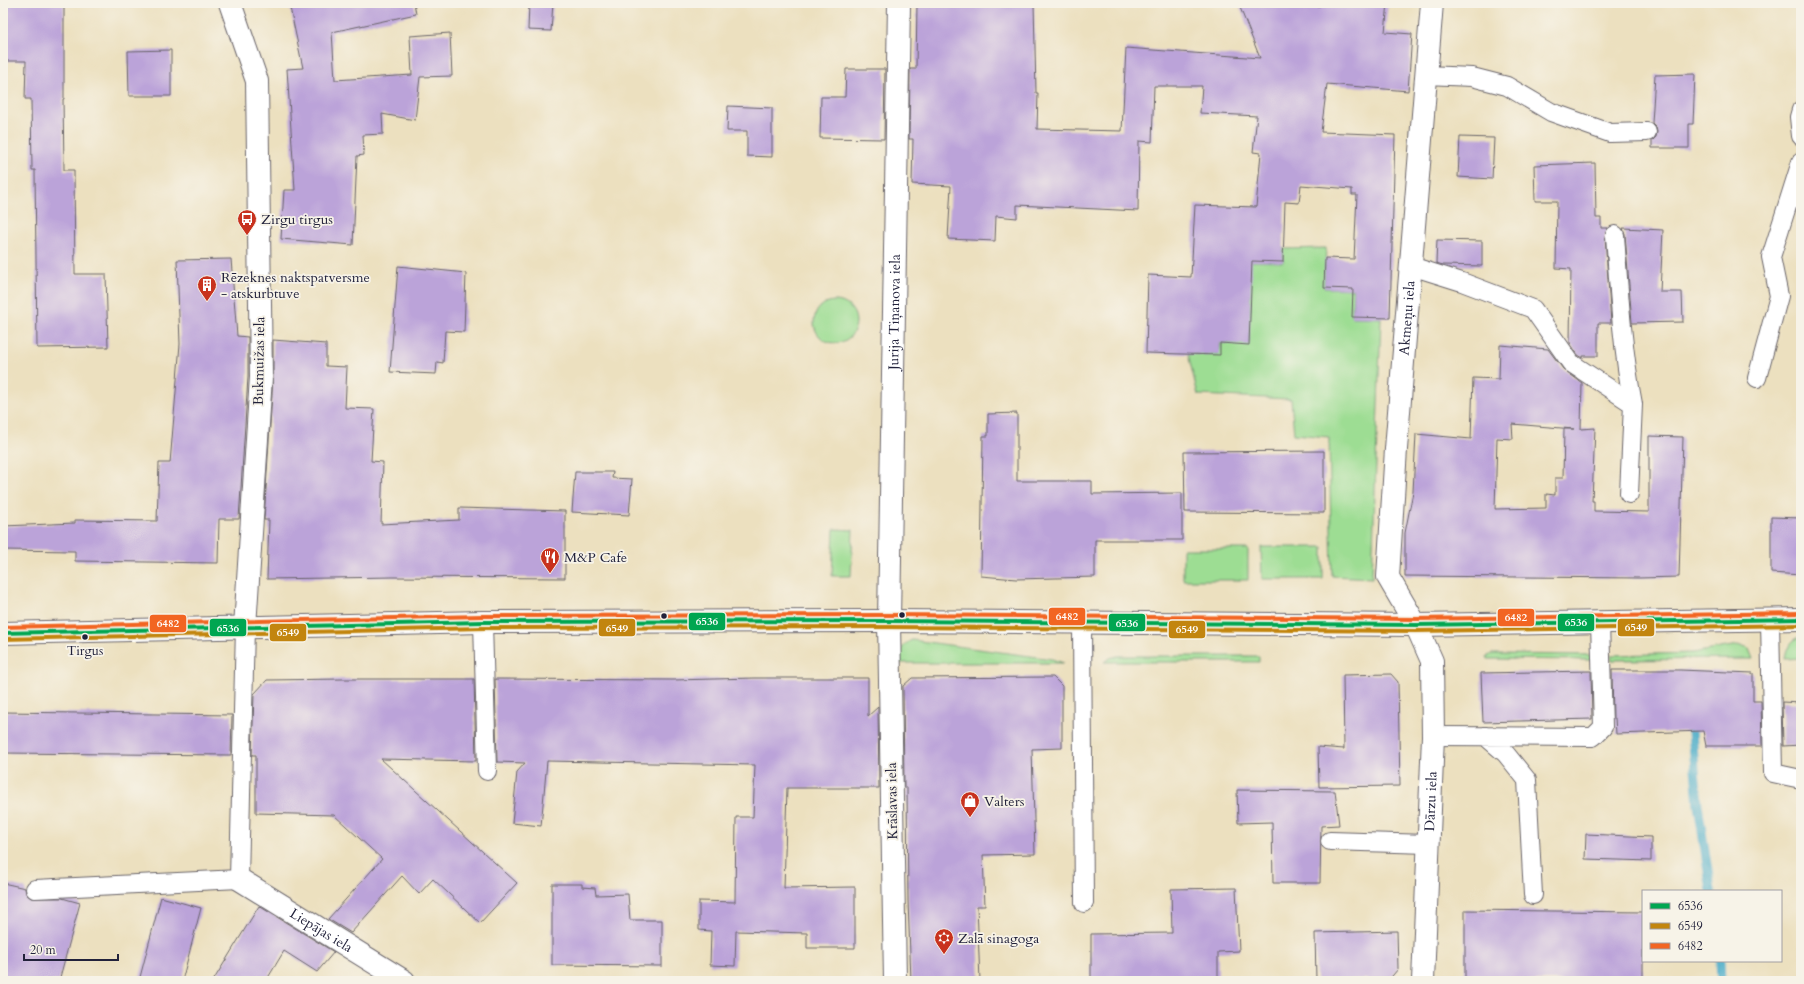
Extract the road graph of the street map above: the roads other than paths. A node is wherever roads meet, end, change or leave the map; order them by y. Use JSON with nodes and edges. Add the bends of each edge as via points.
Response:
{"nodes":[{"id":1,"x":230,"y":3,"type":"edge"},
{"id":2,"x":899,"y":3,"type":"edge"},
{"id":3,"x":1432,"y":3,"type":"edge"},
{"id":4,"x":1426,"y":75,"type":"junction"},
{"id":5,"x":1801,"y":110,"type":"edge"},
{"id":6,"x":1647,"y":132,"type":"dead end"},
{"id":7,"x":1801,"y":136,"type":"edge"},
{"id":8,"x":1801,"y":162,"type":"edge"},
{"id":9,"x":1615,"y":235,"type":"dead end"},
{"id":10,"x":1411,"y":266,"type":"junction"},
{"id":11,"x":1757,"y":378,"type":"dead end"},
{"id":12,"x":1633,"y":404,"type":"junction"},
{"id":13,"x":1629,"y":494,"type":"dead end"},
{"id":14,"x":1801,"y":619,"type":"edge"},
{"id":15,"x":1770,"y":620,"type":"junction"},
{"id":16,"x":889,"y":621,"type":"junction"},
{"id":17,"x":483,"y":622,"type":"junction"},
{"id":18,"x":1082,"y":622,"type":"junction"},
{"id":19,"x":1600,"y":622,"type":"junction"},
{"id":20,"x":1416,"y":625,"type":"junction"},
{"id":21,"x":245,"y":627,"type":"junction"},
{"id":22,"x":3,"y":633,"type":"edge"},
{"id":23,"x":1433,"y":736,"type":"junction"},
{"id":24,"x":1485,"y":736,"type":"junction"},
{"id":25,"x":487,"y":770,"type":"dead end"},
{"id":26,"x":1801,"y":779,"type":"edge"},
{"id":27,"x":1330,"y":841,"type":"dead end"},
{"id":28,"x":1428,"y":844,"type":"junction"},
{"id":29,"x":239,"y":879,"type":"junction"},
{"id":30,"x":35,"y":889,"type":"dead end"},
{"id":31,"x":1532,"y":895,"type":"dead end"},
{"id":32,"x":1084,"y":903,"type":"dead end"},
{"id":33,"x":404,"y":981,"type":"edge"},
{"id":34,"x":895,"y":981,"type":"edge"},
{"id":35,"x":1423,"y":981,"type":"edge"}],
"edges":[{"from":1,"to":21,"type":"street","name":"Bukmuižas iela","via":[[257,81],[261,377]]},
{"from":2,"to":16,"type":"street","name":"Jurija Tiņanova iela"},
{"from":3,"to":4,"type":"street","name":"Akmeņu iela"},
{"from":4,"to":6,"type":"lane","via":[[1472,77],[1508,86],[1551,112],[1610,133]]},
{"from":4,"to":10,"type":"street","name":"Akmeņu iela"},
{"from":5,"to":7,"type":"lane"},
{"from":8,"to":11,"type":"lane","via":[[1771,256],[1779,296]]},
{"from":9,"to":12,"type":"lane","via":[[1625,365]]},
{"from":10,"to":12,"type":"lane","via":[[1462,282],[1533,310],[1571,363]]},
{"from":10,"to":20,"type":"street","name":"Akmeņu iela","via":[[1388,577]]},
{"from":12,"to":13,"type":"lane"},
{"from":14,"to":15,"type":"street"},
{"from":15,"to":19,"type":"street"},
{"from":15,"to":26,"type":"lane","via":[[1773,773]]},
{"from":16,"to":17,"type":"street"},
{"from":16,"to":18,"type":"street"},
{"from":16,"to":34,"type":"street","name":"Krāslavas iela"},
{"from":17,"to":21,"type":"street"},
{"from":17,"to":25,"type":"lane"},
{"from":18,"to":20,"type":"street"},
{"from":18,"to":32,"type":"lane"},
{"from":19,"to":20,"type":"street"},
{"from":19,"to":24,"type":"lane","via":[[1604,727],[1593,737]]},
{"from":20,"to":23,"type":"street","name":"Dārzu iela","via":[[1432,661]]},
{"from":21,"to":22,"type":"street"},
{"from":21,"to":29,"type":"lane"},
{"from":23,"to":24,"type":"lane"},
{"from":23,"to":28,"type":"street","name":"Dārzu iela"},
{"from":24,"to":31,"type":"lane","via":[[1506,754],[1527,780]]},
{"from":27,"to":28,"type":"lane"},
{"from":28,"to":35,"type":"street","name":"Dārzu iela"},
{"from":29,"to":30,"type":"lane"},
{"from":29,"to":33,"type":"street","name":"Liepājas iela"}]}
